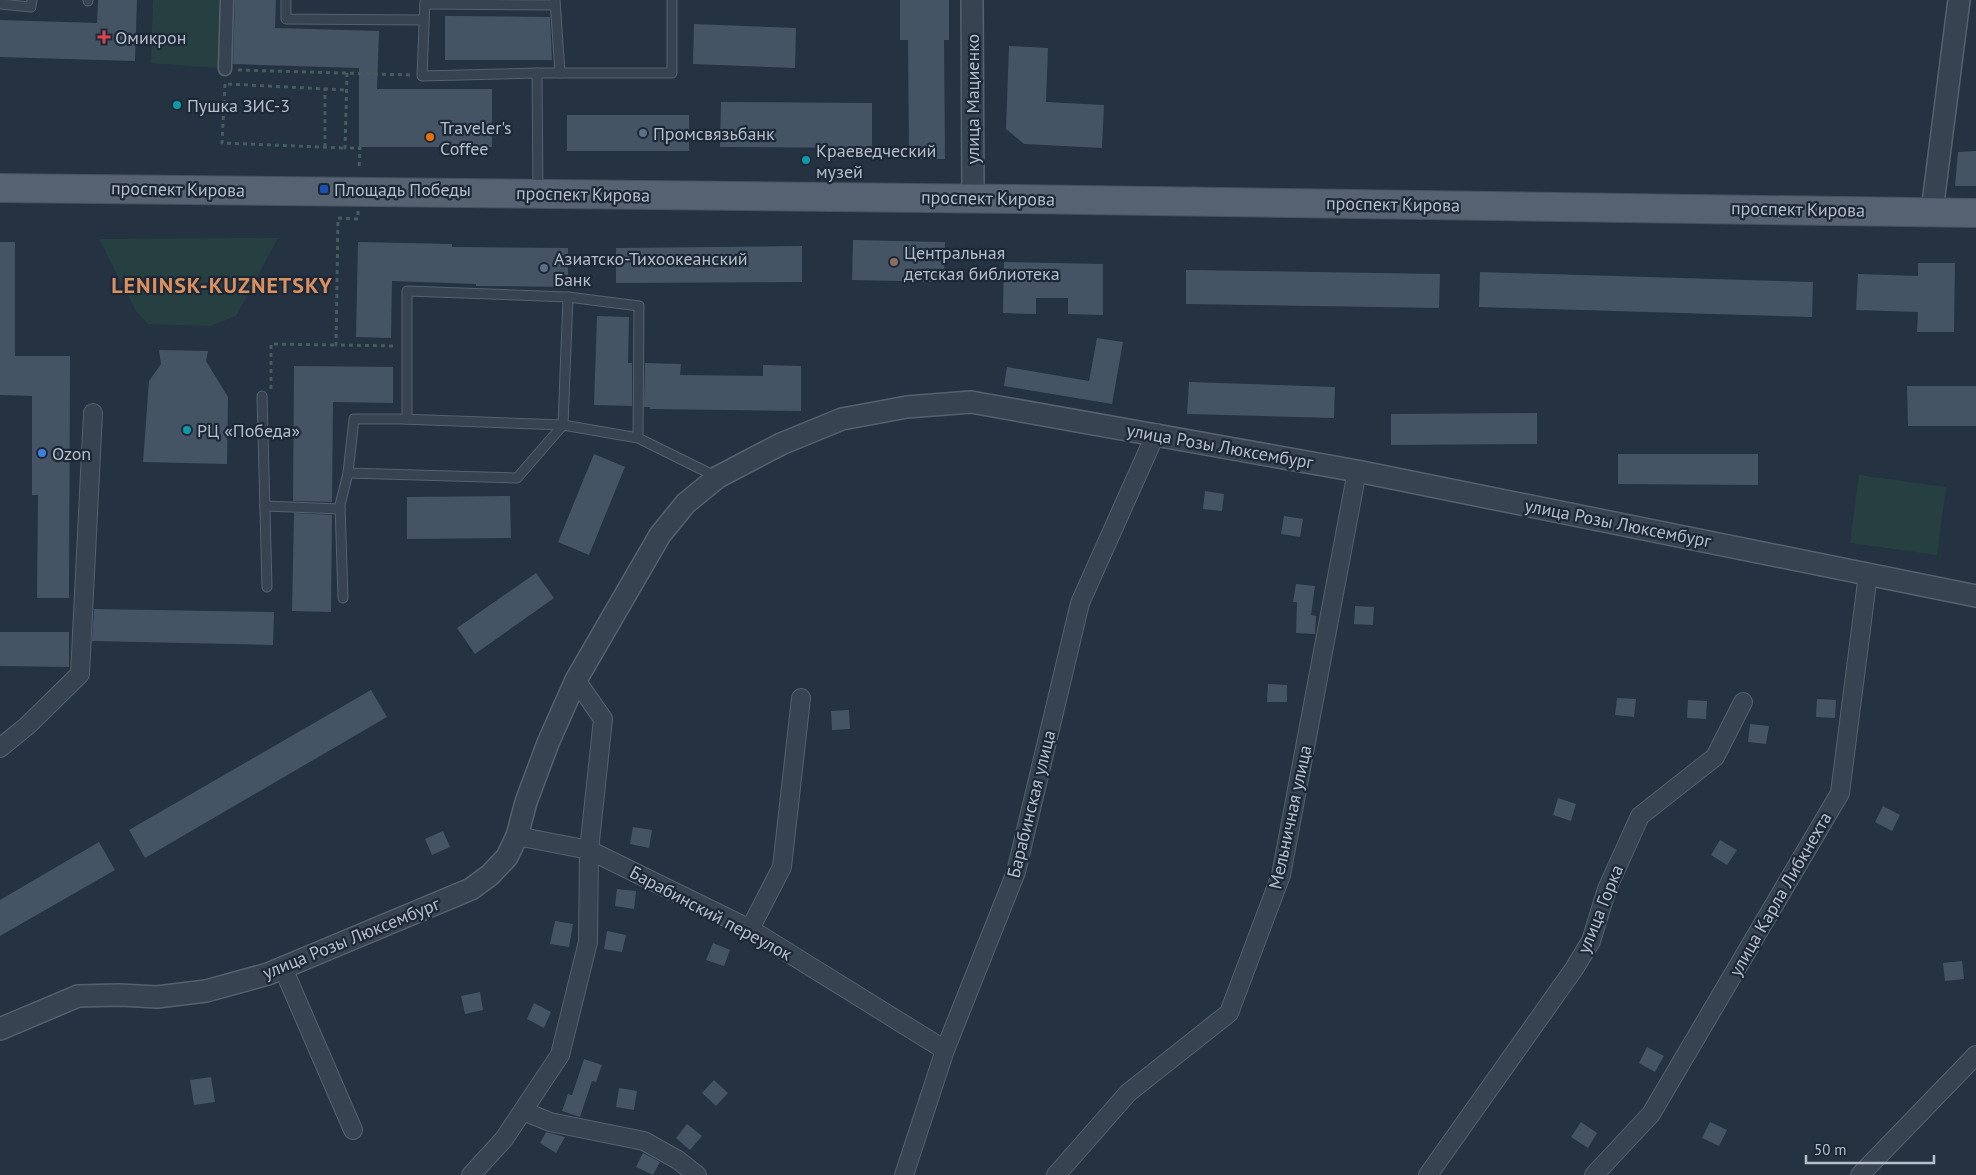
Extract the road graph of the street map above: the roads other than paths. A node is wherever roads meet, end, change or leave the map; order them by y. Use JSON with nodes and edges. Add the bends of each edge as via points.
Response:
{"nodes":[{"id":1,"x":32,"y":0,"type":"edge"},
{"id":2,"x":227,"y":0,"type":"edge"},
{"id":3,"x":286,"y":0,"type":"edge"},
{"id":4,"x":672,"y":0,"type":"edge"},
{"id":5,"x":972,"y":0,"type":"edge"},
{"id":6,"x":1959,"y":0,"type":"edge"},
{"id":7,"x":425,"y":2,"type":"edge"},
{"id":8,"x":555,"y":3,"type":"edge"},
{"id":9,"x":0,"y":4,"type":"edge"},
{"id":10,"x":423,"y":20,"type":"junction"},
{"id":11,"x":225,"y":69,"type":"road end"},
{"id":12,"x":560,"y":72,"type":"junction"},
{"id":13,"x":537,"y":73,"type":"junction"},
{"id":14,"x":0,"y":188,"type":"edge"},
{"id":15,"x":538,"y":193,"type":"junction"},
{"id":16,"x":973,"y":198,"type":"junction"},
{"id":17,"x":1932,"y":211,"type":"junction"},
{"id":18,"x":1976,"y":213,"type":"edge"},
{"id":19,"x":568,"y":297,"type":"junction"},
{"id":20,"x":262,"y":396,"type":"road end"},
{"id":21,"x":93,"y":413,"type":"dead end"},
{"id":22,"x":407,"y":419,"type":"junction"},
{"id":23,"x":563,"y":426,"type":"junction"},
{"id":24,"x":1156,"y":433,"type":"junction"},
{"id":25,"x":638,"y":438,"type":"junction"},
{"id":26,"x":1358,"y":471,"type":"junction"},
{"id":27,"x":348,"y":473,"type":"junction"},
{"id":28,"x":718,"y":477,"type":"junction"},
{"id":29,"x":265,"y":506,"type":"junction"},
{"id":30,"x":340,"y":509,"type":"junction"},
{"id":31,"x":1868,"y":574,"type":"junction"},
{"id":32,"x":267,"y":587,"type":"dead end"},
{"id":33,"x":1976,"y":596,"type":"edge"},
{"id":34,"x":343,"y":598,"type":"dead end"},
{"id":35,"x":576,"y":680,"type":"junction"},
{"id":36,"x":801,"y":698,"type":"dead end"},
{"id":37,"x":1743,"y":702,"type":"dead end"},
{"id":38,"x":0,"y":748,"type":"edge"},
{"id":39,"x":517,"y":836,"type":"junction"},
{"id":40,"x":589,"y":850,"type":"junction"},
{"id":41,"x":750,"y":929,"type":"junction"},
{"id":42,"x":283,"y":968,"type":"junction"},
{"id":43,"x":0,"y":1029,"type":"edge"},
{"id":44,"x":945,"y":1050,"type":"junction"},
{"id":45,"x":1976,"y":1055,"type":"edge"},
{"id":46,"x":523,"y":1111,"type":"junction"},
{"id":47,"x":353,"y":1130,"type":"dead end"},
{"id":48,"x":472,"y":1175,"type":"edge"},
{"id":49,"x":697,"y":1175,"type":"edge"},
{"id":50,"x":904,"y":1175,"type":"edge"},
{"id":51,"x":1056,"y":1175,"type":"edge"},
{"id":52,"x":1428,"y":1175,"type":"edge"},
{"id":53,"x":1594,"y":1175,"type":"edge"},
{"id":54,"x":1860,"y":1175,"type":"edge"}],
"edges":[{"from":1,"to":9,"type":"lane","via":[[31,7]]},
{"from":2,"to":11,"type":"street"},
{"from":3,"to":10,"type":"lane","via":[[286,18]]},
{"from":4,"to":12,"type":"lane","via":[[672,73]]},
{"from":5,"to":16,"type":"street","name":"улица Мациенко"},
{"from":6,"to":17,"type":"street"},
{"from":7,"to":8,"type":"lane"},
{"from":7,"to":10,"type":"lane"},
{"from":8,"to":12,"type":"lane"},
{"from":10,"to":13,"type":"lane","via":[[422,76]]},
{"from":12,"to":13,"type":"lane"},
{"from":13,"to":15,"type":"lane"},
{"from":14,"to":15,"type":"main road","name":"проспект Кирова"},
{"from":15,"to":16,"type":"main road","name":"проспект Кирова"},
{"from":16,"to":17,"type":"main road","name":"проспект Кирова"},
{"from":17,"to":18,"type":"main road","name":"проспект Кирова"},
{"from":19,"to":22,"type":"lane","via":[[407,291]]},
{"from":19,"to":23,"type":"lane"},
{"from":19,"to":25,"type":"lane","via":[[639,306]]},
{"from":20,"to":29,"type":"lane"},
{"from":21,"to":38,"type":"street","via":[[80,674]]},
{"from":22,"to":23,"type":"lane"},
{"from":22,"to":27,"type":"lane","via":[[354,419]]},
{"from":23,"to":25,"type":"lane"},
{"from":23,"to":27,"type":"lane","via":[[517,478]]},
{"from":24,"to":26,"type":"street","name":"улица Розы Люксембург"},
{"from":24,"to":28,"type":"street","name":"улица Розы Люксембург","via":[[971,402],[907,407],[842,419],[781,444]]},
{"from":24,"to":44,"type":"street","name":"Барабинская улица","via":[[1080,603],[1016,872]]},
{"from":25,"to":28,"type":"lane"},
{"from":26,"to":31,"type":"street","name":"улица Розы Люксембург"},
{"from":26,"to":51,"type":"street","name":"Мельничная улица","via":[[1281,875],[1229,1013],[1128,1093]]},
{"from":27,"to":30,"type":"lane"},
{"from":28,"to":35,"type":"street","name":"улица Розы Люксембург","via":[[686,502],[660,535]]},
{"from":29,"to":30,"type":"lane"},
{"from":29,"to":32,"type":"lane"},
{"from":30,"to":34,"type":"lane"},
{"from":31,"to":33,"type":"street","name":"улица Розы Люксембург"},
{"from":31,"to":53,"type":"street","name":"улица Карла Либкнехта","via":[[1840,793],[1651,1114]]},
{"from":35,"to":39,"type":"street","name":"улица Розы Люксембург","via":[[548,743]]},
{"from":35,"to":40,"type":"street","via":[[603,719]]},
{"from":36,"to":41,"type":"street","via":[[782,867]]},
{"from":37,"to":52,"type":"street","name":"улица Горка","via":[[1715,758],[1640,816],[1606,889],[1591,940],[1574,969]]},
{"from":39,"to":40,"type":"street","name":"Барабинский переулок"},
{"from":39,"to":42,"type":"street","name":"улица Розы Люксембург","via":[[507,857],[490,875],[471,888]]},
{"from":40,"to":41,"type":"street","name":"Барабинский переулок"},
{"from":40,"to":46,"type":"street","via":[[588,942],[560,1055]]},
{"from":41,"to":44,"type":"street","name":"Барабинский переулок"},
{"from":42,"to":43,"type":"street","name":"улица Розы Люксембург","via":[[198,992],[157,998],[78,996]]},
{"from":42,"to":47,"type":"street"},
{"from":44,"to":50,"type":"street","name":"Барабинская улица"},
{"from":45,"to":54,"type":"street"},
{"from":46,"to":48,"type":"street","via":[[504,1140]]},
{"from":46,"to":49,"type":"street","via":[[550,1122],[644,1141]]}]}
